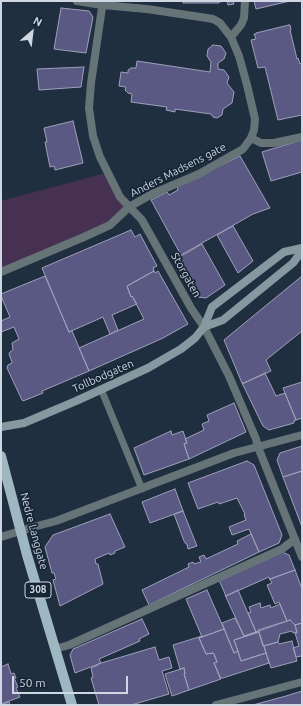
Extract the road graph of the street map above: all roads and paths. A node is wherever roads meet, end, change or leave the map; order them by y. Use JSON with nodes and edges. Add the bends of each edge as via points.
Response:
{"nodes":[{"id":1,"x":77,"y":1,"type":"edge"},
{"id":2,"x":245,"y":1,"type":"edge"},
{"id":3,"x":102,"y":3,"type":"edge"},
{"id":4,"x":231,"y":37,"type":"junction"},
{"id":5,"x":302,"y":137,"type":"edge"},
{"id":6,"x":251,"y":138,"type":"junction"},
{"id":7,"x":129,"y":207,"type":"junction"},
{"id":8,"x":302,"y":250,"type":"edge"},
{"id":9,"x":1,"y":272,"type":"edge"},
{"id":10,"x":204,"y":327,"type":"junction"},
{"id":11,"x":101,"y":389,"type":"junction"},
{"id":12,"x":1,"y":427,"type":"edge"},
{"id":13,"x":302,"y":435,"type":"edge"},
{"id":14,"x":258,"y":447,"type":"junction"},
{"id":15,"x":1,"y":456,"type":"edge"},
{"id":16,"x":142,"y":489,"type":"junction"},
{"id":17,"x":20,"y":531,"type":"junction"},
{"id":18,"x":1,"y":537,"type":"edge"},
{"id":19,"x":295,"y":539,"type":"junction"},
{"id":20,"x":302,"y":557,"type":"edge"},
{"id":21,"x":55,"y":649,"type":"junction"},
{"id":22,"x":302,"y":682,"type":"edge"},
{"id":23,"x":72,"y":705,"type":"edge"},
{"id":24,"x":216,"y":705,"type":"edge"}],
"edges":[{"from":1,"to":3,"type":"street"},
{"from":2,"to":4,"type":"street","via":[[244,18]]},
{"from":3,"to":4,"type":"street","via":[[213,19],[220,23]]},
{"from":3,"to":7,"type":"street","name":"Storgaten","via":[[89,108],[93,136],[100,157],[117,193]]},
{"from":4,"to":6,"type":"street","via":[[239,56],[254,119]]},
{"from":5,"to":6,"type":"street","via":[[274,143],[261,143]]},
{"from":6,"to":7,"type":"street","name":"Anders Madsens gate","via":[[242,149],[206,170]]},
{"from":7,"to":9,"type":"street","name":"Anders Madsens gate","via":[[110,225]]},
{"from":7,"to":10,"type":"street","name":"Storgaten","via":[[142,220]]},
{"from":8,"to":10,"type":"main road","name":"Tollbodgaten","via":[[293,263],[223,320]]},
{"from":8,"to":10,"type":"main road","name":"Tollbodgaten","via":[[284,252],[212,308]]},
{"from":10,"to":11,"type":"main road","name":"Tollbodgaten","via":[[181,349],[148,368]]},
{"from":10,"to":14,"type":"street","name":"Storgaten","via":[[229,376]]},
{"from":11,"to":12,"type":"main road","name":"Tollbodgaten","via":[[24,423]]},
{"from":11,"to":16,"type":"lane"},
{"from":13,"to":14,"type":"street"},
{"from":14,"to":16,"type":"street","via":[[234,453]]},
{"from":14,"to":19,"type":"street","name":"Storgaten"},
{"from":15,"to":17,"type":"main road","name":"Nedre Langgate","number":"308"},
{"from":16,"to":17,"type":"street","via":[[56,521]]},
{"from":17,"to":18,"type":"street"},
{"from":17,"to":21,"type":"main road","name":"Nedre Langgate","number":"308"},
{"from":19,"to":20,"type":"street","name":"Storgaten"},
{"from":19,"to":21,"type":"street","via":[[282,549]]},
{"from":21,"to":23,"type":"main road","name":"Nedre Langgate","number":"308"},
{"from":22,"to":24,"type":"street"}]}
